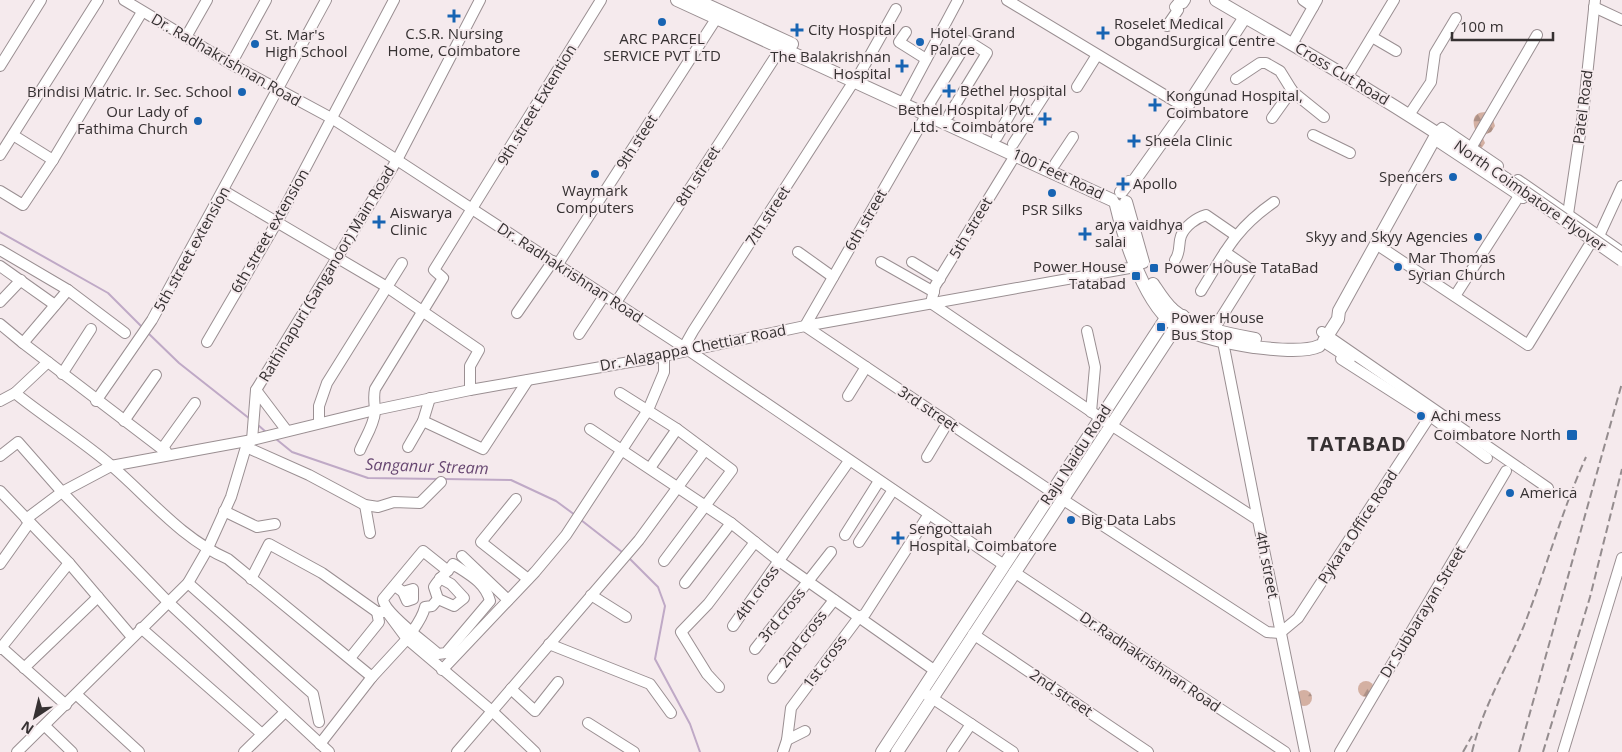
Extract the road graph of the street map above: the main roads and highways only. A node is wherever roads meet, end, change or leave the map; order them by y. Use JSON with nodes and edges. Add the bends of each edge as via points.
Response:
{"nodes":[{"id":1,"x":677,"y":0,"type":"edge"},
{"id":2,"x":696,"y":0,"type":"edge"},
{"id":3,"x":1216,"y":0,"type":"edge"},
{"id":4,"x":1245,"y":17,"type":"junction"},
{"id":5,"x":857,"y":78,"type":"junction"},
{"id":6,"x":929,"y":109,"type":"junction"},
{"id":7,"x":1436,"y":136,"type":"junction"},
{"id":8,"x":1015,"y":149,"type":"junction"},
{"id":9,"x":1120,"y":198,"type":"junction"},
{"id":10,"x":1622,"y":260,"type":"edge"},
{"id":11,"x":1175,"y":317,"type":"junction"},
{"id":12,"x":1322,"y":340,"type":"junction"},
{"id":13,"x":1009,"y":568,"type":"junction"},
{"id":14,"x":926,"y":694,"type":"junction"},
{"id":15,"x":882,"y":752,"type":"edge"},
{"id":16,"x":897,"y":752,"type":"edge"}],
"edges":[{"from":1,"to":5,"type":"main road","name":"100 Feet Road","via":[[781,48]]},
{"from":2,"to":5,"type":"main road","name":"100 Feet Road"},
{"from":3,"to":4,"type":"main road","name":"Cross Cut Road"},
{"from":4,"to":7,"type":"main road","name":"Cross Cut Road","via":[[1348,76]]},
{"from":4,"to":9,"type":"main road","via":[[1134,181],[1135,187]]},
{"from":5,"to":6,"type":"main road","name":"100 Feet Road"},
{"from":6,"to":8,"type":"main road","name":"100 Feet Road"},
{"from":6,"to":8,"type":"main road","name":"100 Feet Road","via":[[997,137]]},
{"from":7,"to":10,"type":"main road","name":"North Coimbatore Flyover","bridge":true,"via":[[1455,144]]},
{"from":7,"to":12,"type":"main road","via":[[1339,311],[1332,315]]},
{"from":8,"to":9,"type":"main road","name":"100 Feet Road"},
{"from":8,"to":9,"type":"main road","name":"100 Feet Road","via":[[1056,164]]},
{"from":9,"to":11,"type":"main road","via":[[1153,284]]},
{"from":9,"to":11,"type":"main road","via":[[1135,267],[1158,306]]},
{"from":11,"to":12,"type":"main road","via":[[1271,342]]},
{"from":11,"to":12,"type":"main road","via":[[1223,342],[1270,349],[1308,349]]},
{"from":11,"to":13,"type":"main road","name":"Raju Naidu Road","via":[[1101,418],[1057,496]]},
{"from":13,"to":14,"type":"main road","name":"Raju Naidu Road","via":[[974,634]]},
{"from":13,"to":14,"type":"main road","name":"Raju Naidu Road","via":[[934,670]]},
{"from":14,"to":15,"type":"main road","name":"Raju Naidu Road"},
{"from":14,"to":16,"type":"main road","name":"Raju Naidu Road"}]}
